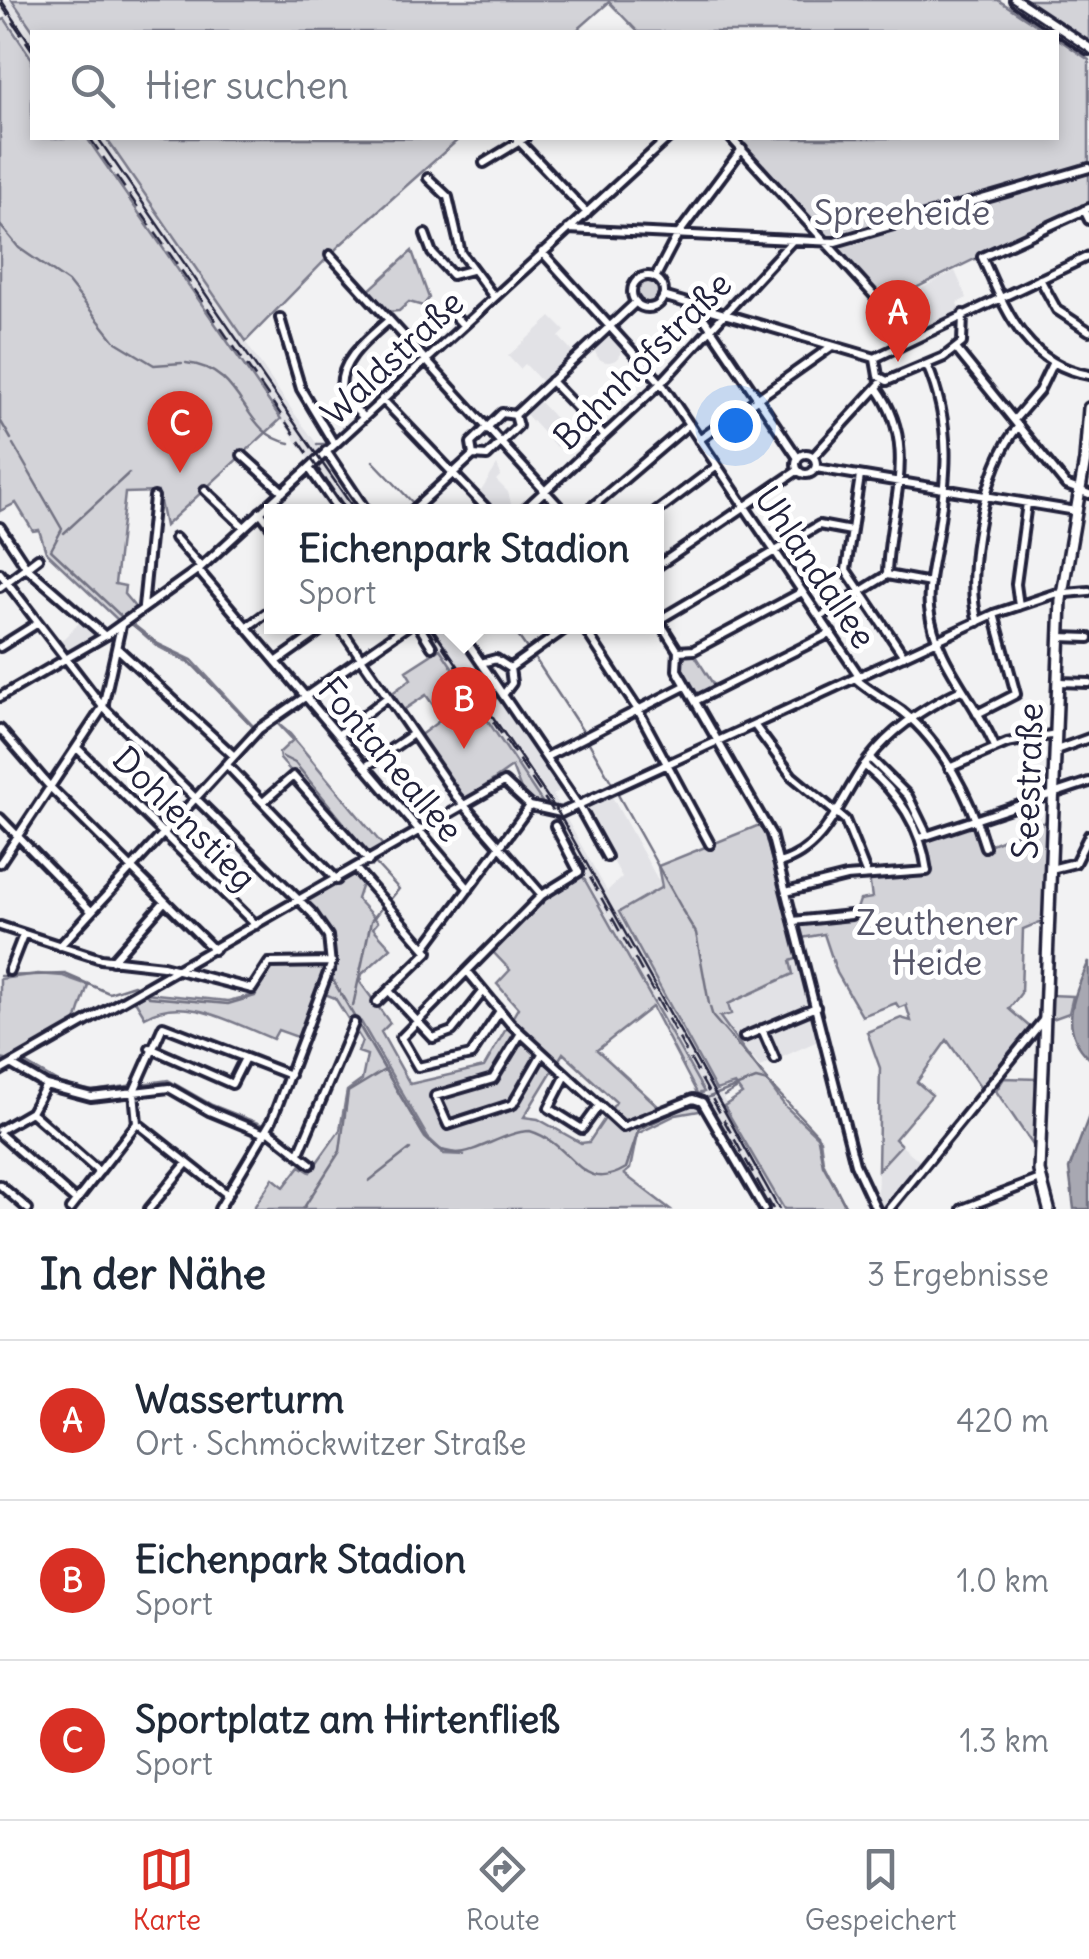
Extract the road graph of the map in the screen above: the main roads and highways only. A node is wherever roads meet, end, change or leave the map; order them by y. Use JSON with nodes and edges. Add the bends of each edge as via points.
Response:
{"nodes":[{"id":1,"x":1005,"y":0,"type":"edge"},
{"id":2,"x":1015,"y":0,"type":"edge"},
{"id":3,"x":1050,"y":30,"type":"edge"},
{"id":4,"x":1058,"y":30,"type":"edge"},
{"id":5,"x":1059,"y":31,"type":"edge"},
{"id":6,"x":1059,"y":35,"type":"edge"},
{"id":7,"x":1089,"y":52,"type":"edge"},
{"id":8,"x":1089,"y":408,"type":"edge"},
{"id":9,"x":1084,"y":494,"type":"edge"},
{"id":10,"x":1049,"y":1209,"type":"edge"}],
"edges":[{"from":1,"to":3,"type":"main road"},
{"from":2,"to":4,"type":"main road"},
{"from":5,"to":7,"type":"main road"},
{"from":6,"to":7,"type":"main road"},
{"from":8,"to":9,"type":"main road","name":"Seestraße"},
{"from":9,"to":10,"type":"main road","name":"Seestraße","via":[[1062,594],[1040,1179]]}]}
